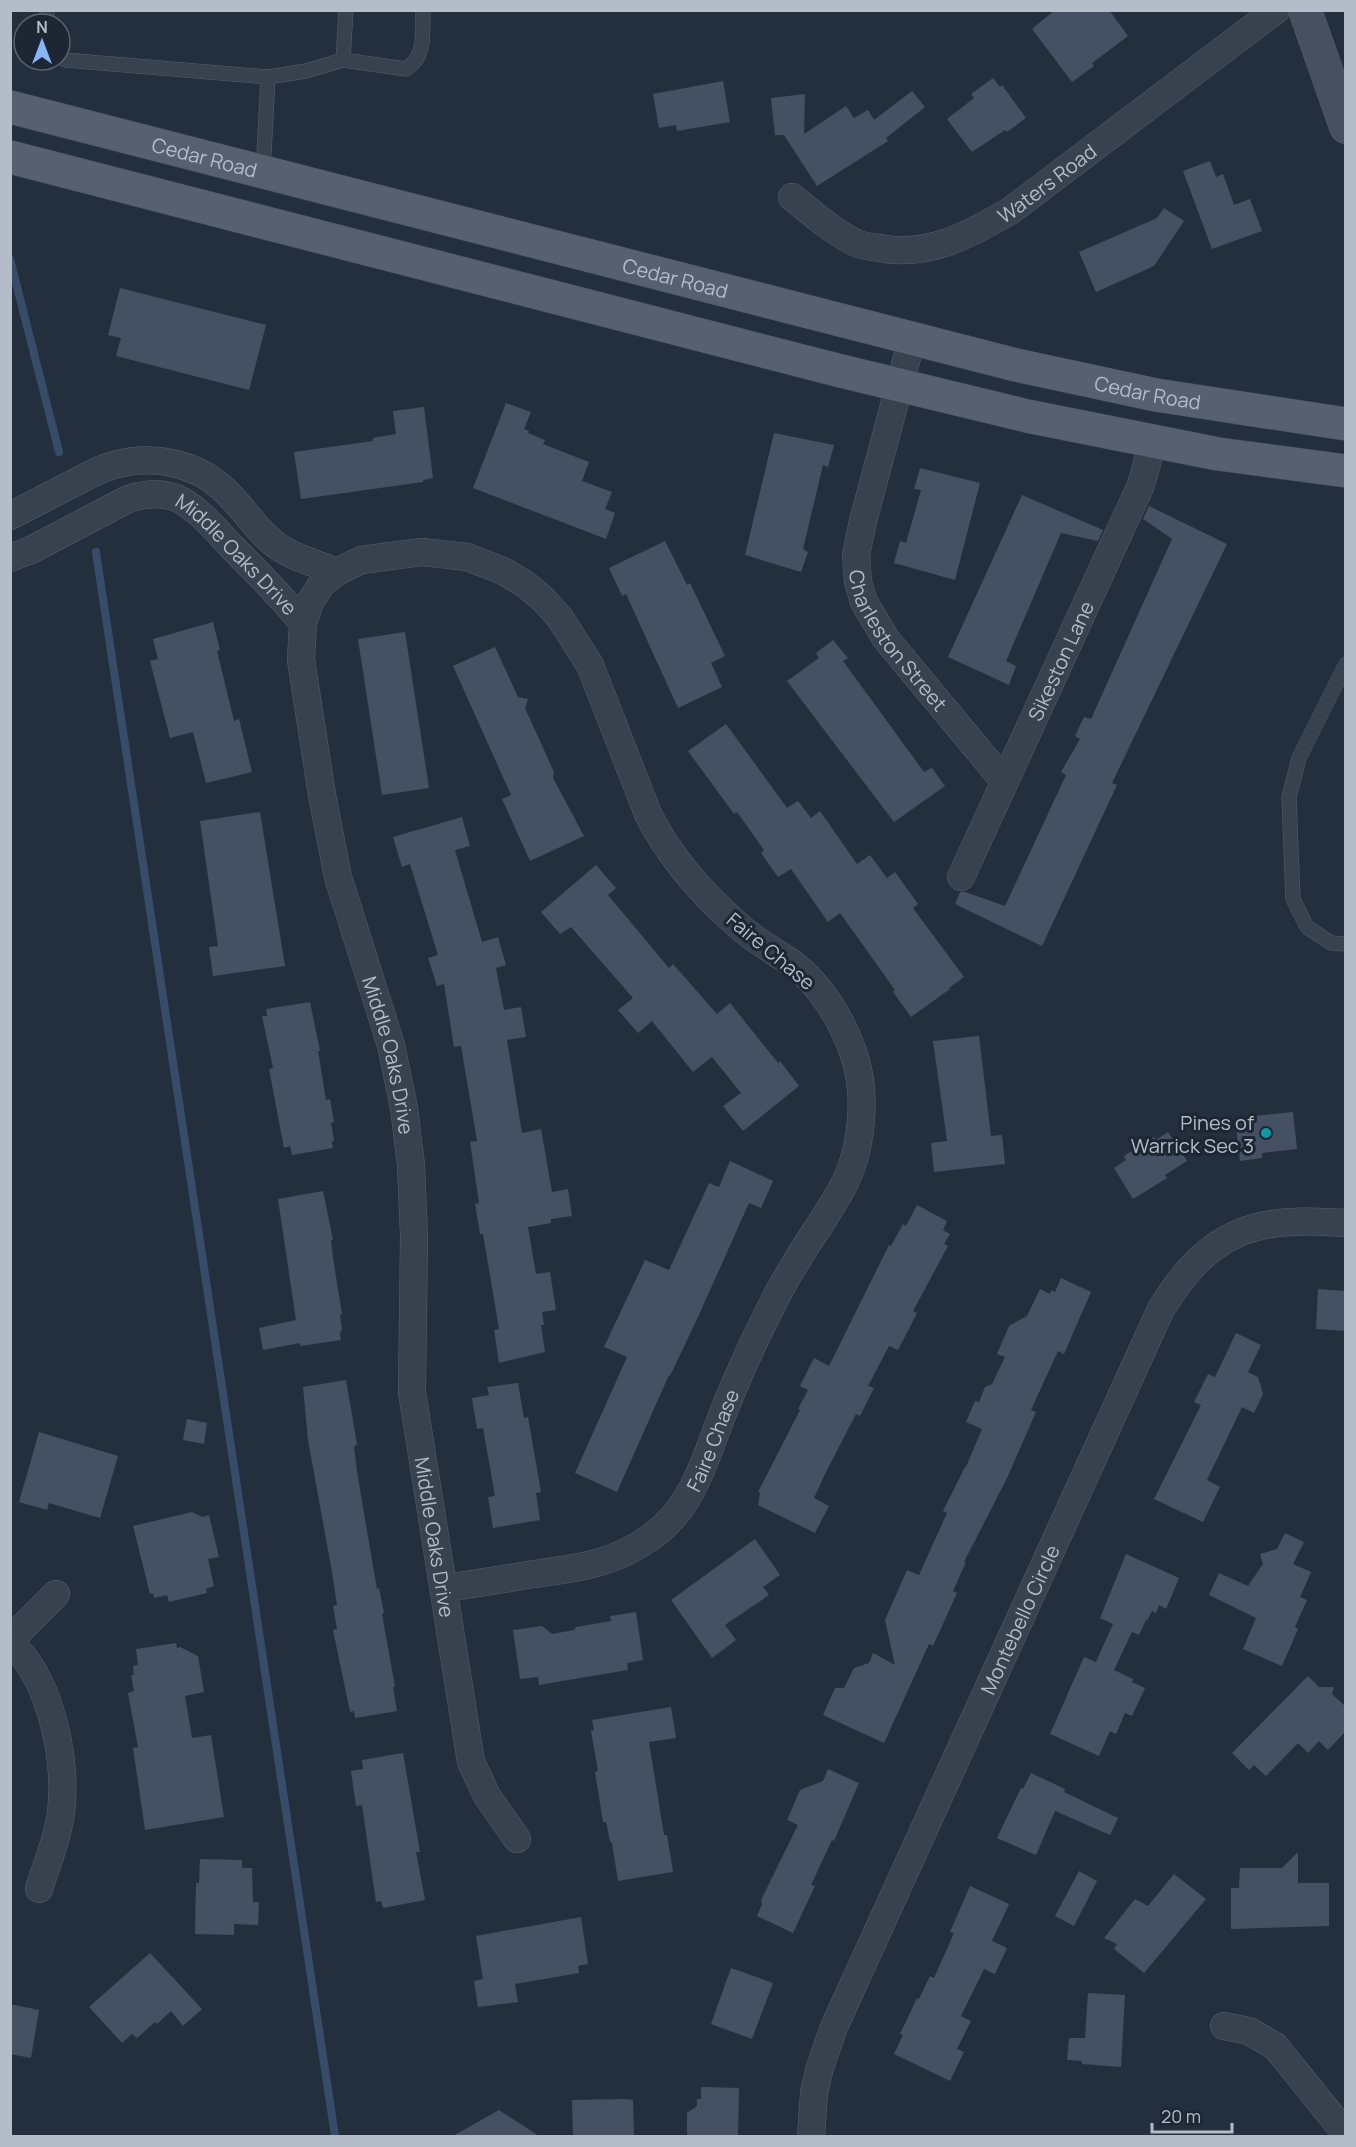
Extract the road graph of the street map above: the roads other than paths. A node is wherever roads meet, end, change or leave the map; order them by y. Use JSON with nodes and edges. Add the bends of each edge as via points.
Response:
{"nodes":[{"id":1,"x":346,"y":10,"type":"edge"},
{"id":2,"x":423,"y":10,"type":"edge"},
{"id":3,"x":1276,"y":10,"type":"edge"},
{"id":4,"x":1305,"y":10,"type":"edge"},
{"id":5,"x":343,"y":60,"type":"junction"},
{"id":6,"x":72,"y":61,"type":"edge"},
{"id":7,"x":268,"y":77,"type":"junction"},
{"id":8,"x":10,"y":107,"type":"edge"},
{"id":9,"x":1346,"y":127,"type":"edge"},
{"id":10,"x":10,"y":157,"type":"edge"},
{"id":11,"x":263,"y":172,"type":"junction"},
{"id":12,"x":792,"y":197,"type":"dead end"},
{"id":13,"x":912,"y":339,"type":"junction"},
{"id":14,"x":899,"y":385,"type":"junction"},
{"id":15,"x":1346,"y":424,"type":"edge"},
{"id":16,"x":1153,"y":442,"type":"junction"},
{"id":17,"x":1346,"y":471,"type":"edge"},
{"id":18,"x":10,"y":516,"type":"edge"},
{"id":19,"x":10,"y":558,"type":"edge"},
{"id":20,"x":337,"y":572,"type":"junction"},
{"id":21,"x":303,"y":623,"type":"junction"},
{"id":22,"x":1346,"y":664,"type":"edge"},
{"id":23,"x":1004,"y":781,"type":"junction"},
{"id":24,"x":961,"y":877,"type":"dead end"},
{"id":25,"x":1346,"y":944,"type":"edge"},
{"id":26,"x":1346,"y":1223,"type":"edge"},
{"id":27,"x":444,"y":1588,"type":"junction"},
{"id":28,"x":56,"y":1594,"type":"dead end"},
{"id":29,"x":10,"y":1642,"type":"edge"},
{"id":30,"x":517,"y":1839,"type":"dead end"},
{"id":31,"x":39,"y":1889,"type":"dead end"},
{"id":32,"x":1224,"y":2026,"type":"dead end"},
{"id":33,"x":1346,"y":2134,"type":"edge"},
{"id":34,"x":811,"y":2136,"type":"edge"}],
"edges":[{"from":1,"to":5,"type":"lane"},
{"from":2,"to":5,"type":"lane","via":[[420,56],[414,65],[406,69]]},
{"from":3,"to":12,"type":"street","name":"Waters Road","via":[[1018,205],[978,230],[943,244],[916,250],[858,244]]},
{"from":4,"to":9,"type":"street"},
{"from":5,"to":7,"type":"lane"},
{"from":6,"to":7,"type":"lane"},
{"from":7,"to":11,"type":"lane"},
{"from":8,"to":11,"type":"main road","name":"Cedar Road"},
{"from":10,"to":14,"type":"main road"},
{"from":11,"to":13,"type":"main road","name":"Cedar Road"},
{"from":13,"to":14,"type":"street","name":"Charleston Street"},
{"from":13,"to":15,"type":"main road","name":"Cedar Road","via":[[1156,395]]},
{"from":14,"to":16,"type":"main road"},
{"from":14,"to":23,"type":"street","name":"Charleston Street","via":[[856,555],[858,582],[864,602],[886,639]]},
{"from":16,"to":17,"type":"main road"},
{"from":16,"to":23,"type":"street","name":"Sikeston Lane","via":[[1141,485]]},
{"from":18,"to":20,"type":"street","name":"Middle Oaks Drive","via":[[117,464],[177,464],[220,486],[281,548]]},
{"from":19,"to":21,"type":"street","name":"Middle Oaks Drive","via":[[128,499],[157,494],[174,497],[203,517]]},
{"from":20,"to":21,"type":"street","name":"Faire Chase","via":[[321,585]]},
{"from":20,"to":27,"type":"street","name":"Faire Chase","via":[[361,560],[410,553],[467,557],[525,584],[543,599],[590,665],[660,837],[707,896],[742,929],[795,966],[824,997],[850,1046],[860,1079],[860,1131],[845,1184],[778,1293],[745,1359],[697,1482],[676,1516],[623,1555],[594,1565]]},
{"from":21,"to":27,"type":"street","name":"Middle Oaks Drive","via":[[301,660],[338,877],[391,1045],[404,1108],[414,1236],[412,1392]]},
{"from":22,"to":25,"type":"lane","via":[[1299,759],[1289,798],[1293,898],[1307,927],[1331,943]]},
{"from":23,"to":24,"type":"street","name":"Sikeston Lane"},
{"from":26,"to":34,"type":"street","name":"Montebello Circle","via":[[1293,1220],[1231,1236],[1202,1256],[1178,1282],[1161,1309],[834,2026],[816,2085]]},
{"from":27,"to":30,"type":"street","name":"Middle Oaks Drive","via":[[471,1762],[487,1797]]},
{"from":28,"to":29,"type":"street"},
{"from":29,"to":31,"type":"street","via":[[29,1664],[46,1695],[62,1763],[62,1802],[55,1841]]},
{"from":32,"to":33,"type":"street","via":[[1249,2031],[1275,2046]]}]}
